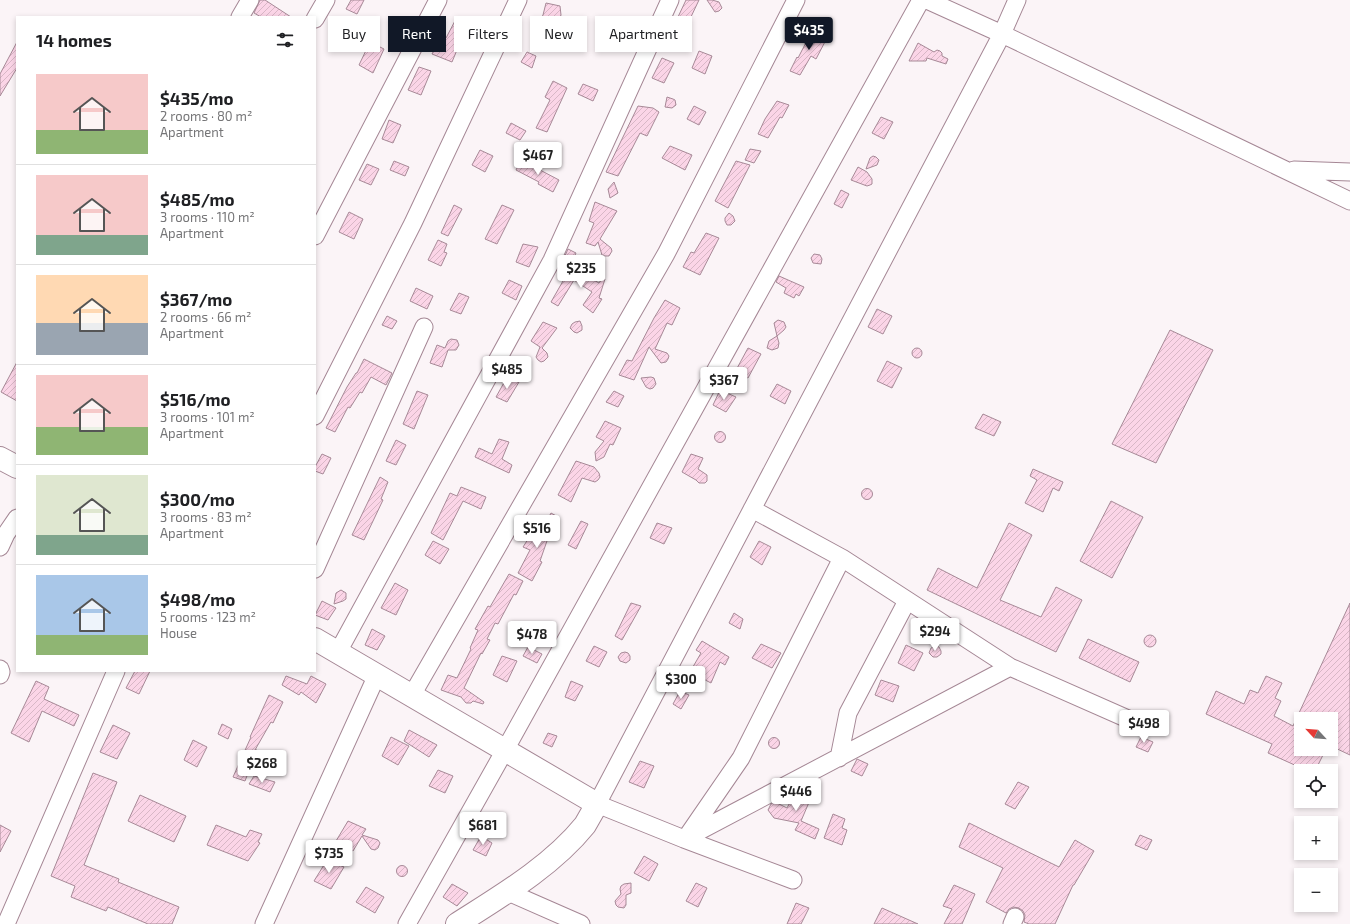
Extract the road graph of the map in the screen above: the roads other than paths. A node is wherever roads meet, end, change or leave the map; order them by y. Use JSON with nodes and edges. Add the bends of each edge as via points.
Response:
{"nodes":[{"id":1,"x":250,"y":0,"type":"edge"},
{"id":2,"x":326,"y":0,"type":"edge"},
{"id":3,"x":438,"y":0,"type":"edge"},
{"id":4,"x":518,"y":0,"type":"edge"},
{"id":5,"x":670,"y":0,"type":"edge"},
{"id":6,"x":796,"y":0,"type":"edge"},
{"id":7,"x":921,"y":0,"type":"edge"},
{"id":8,"x":926,"y":0,"type":"edge"},
{"id":9,"x":1017,"y":0,"type":"edge"},
{"id":10,"x":241,"y":16,"type":"edge"},
{"id":11,"x":316,"y":17,"type":"edge"},
{"id":12,"x":1002,"y":34,"type":"junction"},
{"id":13,"x":1287,"y":170,"type":"junction"},
{"id":14,"x":1350,"y":172,"type":"edge"},
{"id":15,"x":1350,"y":201,"type":"edge"},
{"id":16,"x":316,"y":234,"type":"edge"},
{"id":17,"x":424,"y":327,"type":"dead end"},
{"id":18,"x":316,"y":414,"type":"edge"},
{"id":19,"x":0,"y":458,"type":"edge"},
{"id":20,"x":16,"y":466,"type":"edge"},
{"id":21,"x":752,"y":509,"type":"junction"},
{"id":22,"x":16,"y":519,"type":"edge"},
{"id":23,"x":0,"y":547,"type":"edge"},
{"id":24,"x":842,"y":558,"type":"junction"},
{"id":25,"x":316,"y":567,"type":"edge"},
{"id":26,"x":907,"y":601,"type":"junction"},
{"id":27,"x":316,"y":640,"type":"edge"},
{"id":28,"x":338,"y":652,"type":"junction"},
{"id":29,"x":1010,"y":667,"type":"junction"},
{"id":30,"x":0,"y":669,"type":"edge"},
{"id":31,"x":116,"y":672,"type":"edge"},
{"id":32,"x":0,"y":675,"type":"edge"},
{"id":33,"x":377,"y":676,"type":"junction"},
{"id":34,"x":412,"y":695,"type":"junction"},
{"id":35,"x":1137,"y":723,"type":"dead end"},
{"id":36,"x":505,"y":750,"type":"junction"},
{"id":37,"x":839,"y":758,"type":"junction"},
{"id":38,"x":597,"y":804,"type":"junction"},
{"id":39,"x":684,"y":839,"type":"junction"},
{"id":40,"x":793,"y":880,"type":"dead end"},
{"id":41,"x":508,"y":892,"type":"junction"},
{"id":42,"x":6,"y":924,"type":"edge"},
{"id":43,"x":264,"y":924,"type":"edge"},
{"id":44,"x":407,"y":924,"type":"edge"},
{"id":45,"x":457,"y":924,"type":"edge"},
{"id":46,"x":581,"y":924,"type":"edge"}],
"edges":[{"from":1,"to":10,"type":"street"},
{"from":2,"to":11,"type":"street"},
{"from":3,"to":16,"type":"street"},
{"from":4,"to":18,"type":"street","via":[[413,223]]},
{"from":5,"to":28,"type":"street","via":[[552,260]]},
{"from":6,"to":34,"type":"street","via":[[666,254]]},
{"from":7,"to":36,"type":"street"},
{"from":8,"to":12,"type":"street"},
{"from":9,"to":12,"type":"street"},
{"from":12,"to":13,"type":"street"},
{"from":12,"to":21,"type":"street"},
{"from":13,"to":14,"type":"street"},
{"from":13,"to":15,"type":"street"},
{"from":17,"to":25,"type":"street"},
{"from":19,"to":20,"type":"main road"},
{"from":21,"to":24,"type":"street"},
{"from":21,"to":38,"type":"street"},
{"from":22,"to":23,"type":"street"},
{"from":24,"to":26,"type":"street"},
{"from":24,"to":39,"type":"street","via":[[741,758]]},
{"from":26,"to":29,"type":"street"},
{"from":26,"to":37,"type":"street","via":[[848,713]]},
{"from":27,"to":28,"type":"main road"},
{"from":28,"to":33,"type":"main road"},
{"from":29,"to":35,"type":"street"},
{"from":29,"to":37,"type":"street"},
{"from":30,"to":32,"type":"street"},
{"from":31,"to":42,"type":"street"},
{"from":33,"to":34,"type":"main road"},
{"from":33,"to":43,"type":"street"},
{"from":34,"to":36,"type":"main road"},
{"from":36,"to":38,"type":"main road"},
{"from":36,"to":44,"type":"street"},
{"from":37,"to":39,"type":"street"},
{"from":38,"to":39,"type":"street"},
{"from":38,"to":41,"type":"main road","via":[[585,824],[569,842]]},
{"from":39,"to":40,"type":"street"},
{"from":41,"to":45,"type":"main road"},
{"from":41,"to":46,"type":"street"}]}
